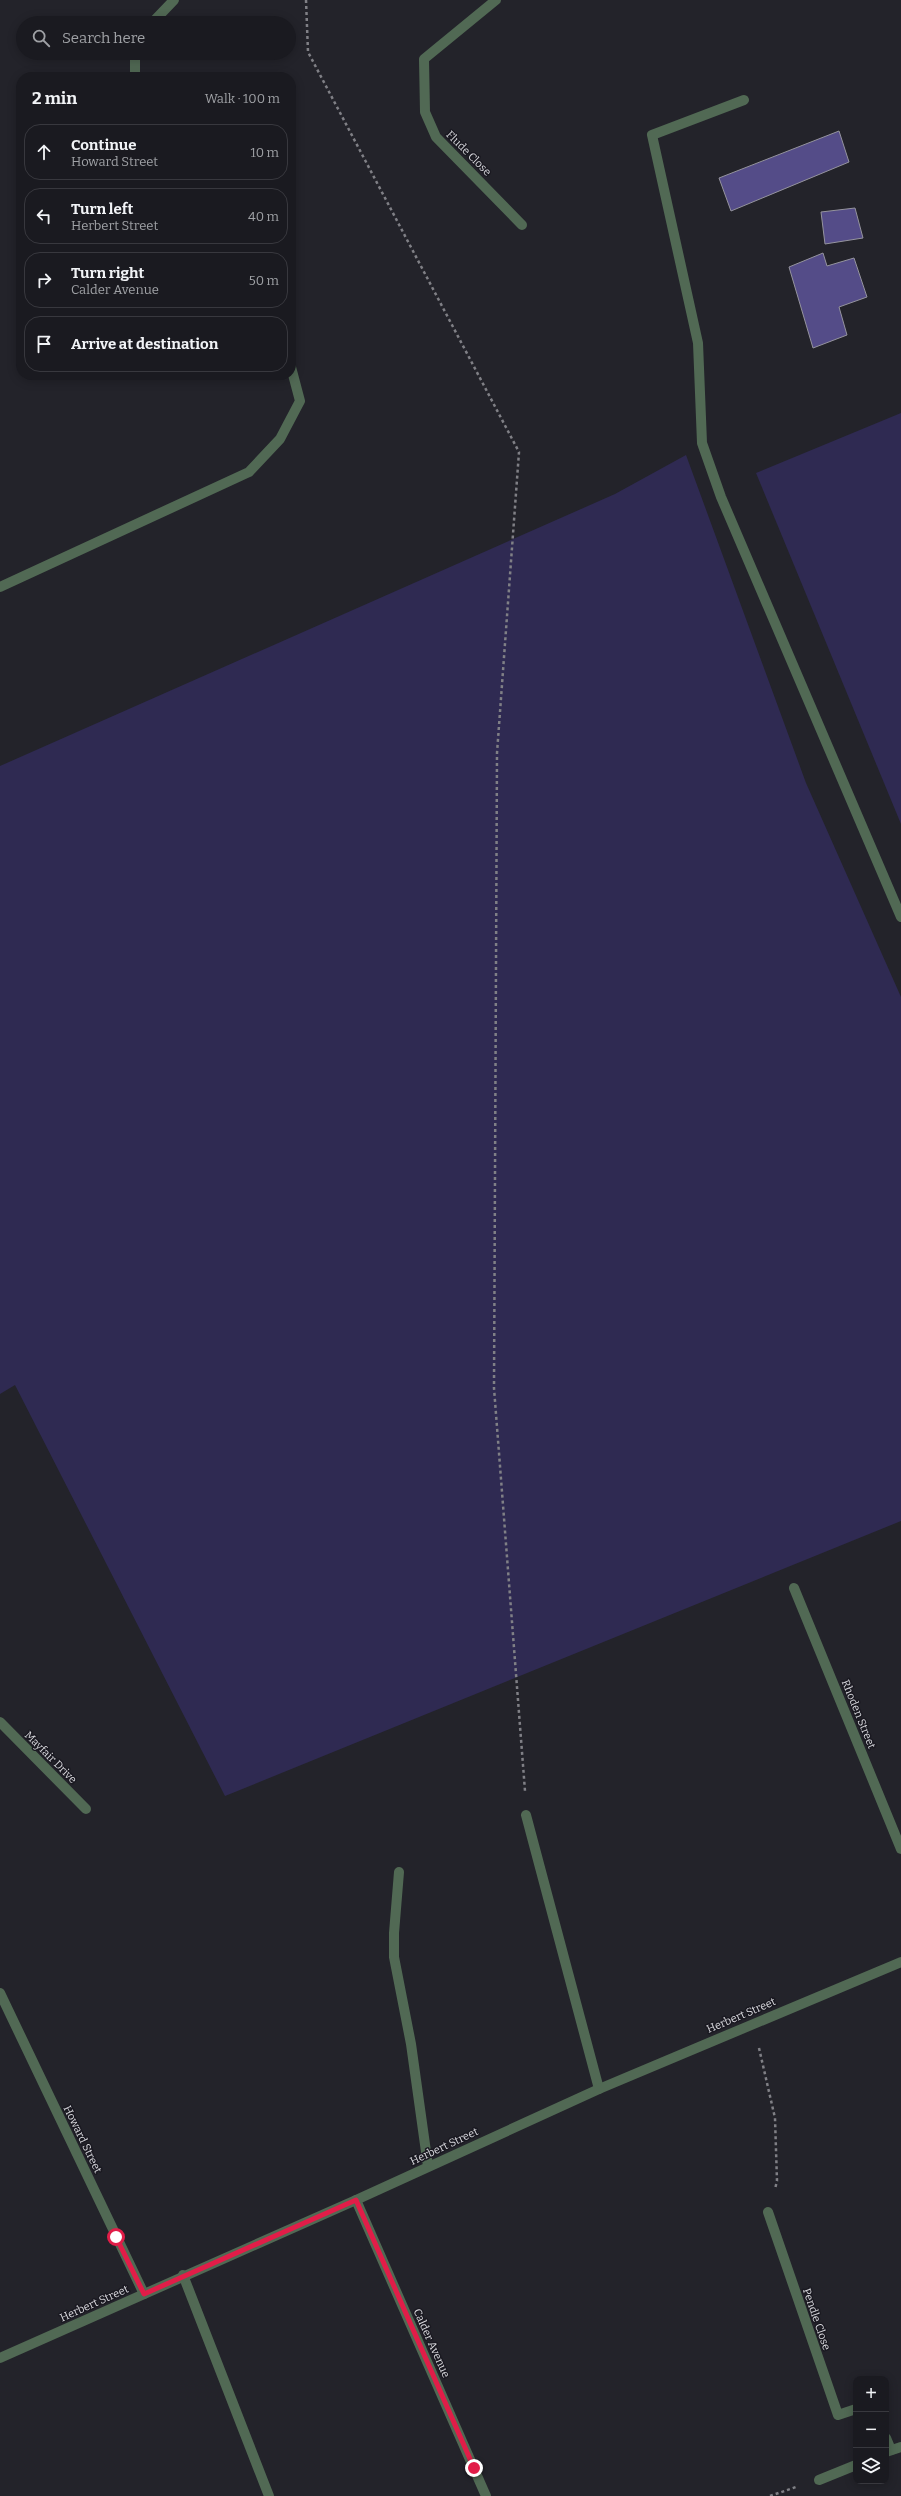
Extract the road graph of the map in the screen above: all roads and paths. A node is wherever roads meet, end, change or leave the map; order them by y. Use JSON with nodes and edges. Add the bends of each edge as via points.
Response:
{"nodes":[{"id":1,"x":174,"y":0,"type":"edge"},
{"id":2,"x":306,"y":0,"type":"edge"},
{"id":3,"x":496,"y":0,"type":"edge"},
{"id":4,"x":159,"y":16,"type":"edge"},
{"id":5,"x":135,"y":60,"type":"edge"},
{"id":6,"x":135,"y":72,"type":"edge"},
{"id":7,"x":744,"y":100,"type":"dead end"},
{"id":8,"x":522,"y":225,"type":"dead end"},
{"id":9,"x":294,"y":380,"type":"edge"},
{"id":10,"x":0,"y":587,"type":"edge"},
{"id":11,"x":901,"y":917,"type":"edge"},
{"id":12,"x":794,"y":1588,"type":"dead end"},
{"id":13,"x":0,"y":1722,"type":"edge"},
{"id":14,"x":86,"y":1809,"type":"dead end"},
{"id":15,"x":526,"y":1815,"type":"joint"},
{"id":16,"x":901,"y":1849,"type":"edge"},
{"id":17,"x":399,"y":1872,"type":"dead end"},
{"id":18,"x":901,"y":1962,"type":"edge"},
{"id":19,"x":0,"y":1993,"type":"edge"},
{"id":20,"x":753,"y":2024,"type":"junction"},
{"id":21,"x":598,"y":2089,"type":"junction"},
{"id":22,"x":428,"y":2166,"type":"junction"},
{"id":23,"x":356,"y":2200,"type":"junction"},
{"id":24,"x":768,"y":2212,"type":"joint"},
{"id":25,"x":183,"y":2275,"type":"junction"},
{"id":26,"x":144,"y":2294,"type":"junction"},
{"id":27,"x":0,"y":2358,"type":"edge"},
{"id":28,"x":853,"y":2410,"type":"edge"},
{"id":29,"x":901,"y":2447,"type":"edge"},
{"id":30,"x":889,"y":2451,"type":"edge"},
{"id":31,"x":853,"y":2466,"type":"edge"},
{"id":32,"x":819,"y":2480,"type":"dead end"},
{"id":33,"x":269,"y":2496,"type":"edge"},
{"id":34,"x":486,"y":2496,"type":"edge"}],
"edges":[{"from":1,"to":4,"type":"street"},
{"from":2,"to":15,"type":"path","via":[[308,52],[519,452],[497,752],[494,1388]]},
{"from":3,"to":8,"type":"street","name":"Flude Close","via":[[424,59],[425,112],[436,137]]},
{"from":5,"to":6,"type":"street"},
{"from":7,"to":11,"type":"street","via":[[652,135],[698,343],[702,443],[721,497]]},
{"from":9,"to":10,"type":"street","via":[[300,401],[280,438],[249,472]]},
{"from":12,"to":16,"type":"street","name":"Rhoden Street"},
{"from":13,"to":14,"type":"street","name":"Mayfair Drive"},
{"from":15,"to":21,"type":"street"},
{"from":17,"to":22,"type":"street","via":[[394,1957],[411,2044]]},
{"from":18,"to":20,"type":"street","name":"Herbert Street"},
{"from":19,"to":26,"type":"street","name":"Howard Street"},
{"from":20,"to":21,"type":"street","name":"Herbert Street"},
{"from":20,"to":24,"type":"path","via":[[775,2118],[777,2181]]},
{"from":21,"to":22,"type":"street","name":"Herbert Street"},
{"from":22,"to":23,"type":"street","name":"Herbert Street"},
{"from":23,"to":25,"type":"street","name":"Herbert Street"},
{"from":23,"to":34,"type":"street","name":"Calder Avenue"},
{"from":24,"to":28,"type":"street","name":"Pendle Close","via":[[838,2415]]},
{"from":25,"to":26,"type":"street","name":"Herbert Street"},
{"from":25,"to":33,"type":"street"},
{"from":26,"to":27,"type":"street","name":"Herbert Street"},
{"from":29,"to":30,"type":"street"},
{"from":31,"to":32,"type":"street"}]}
